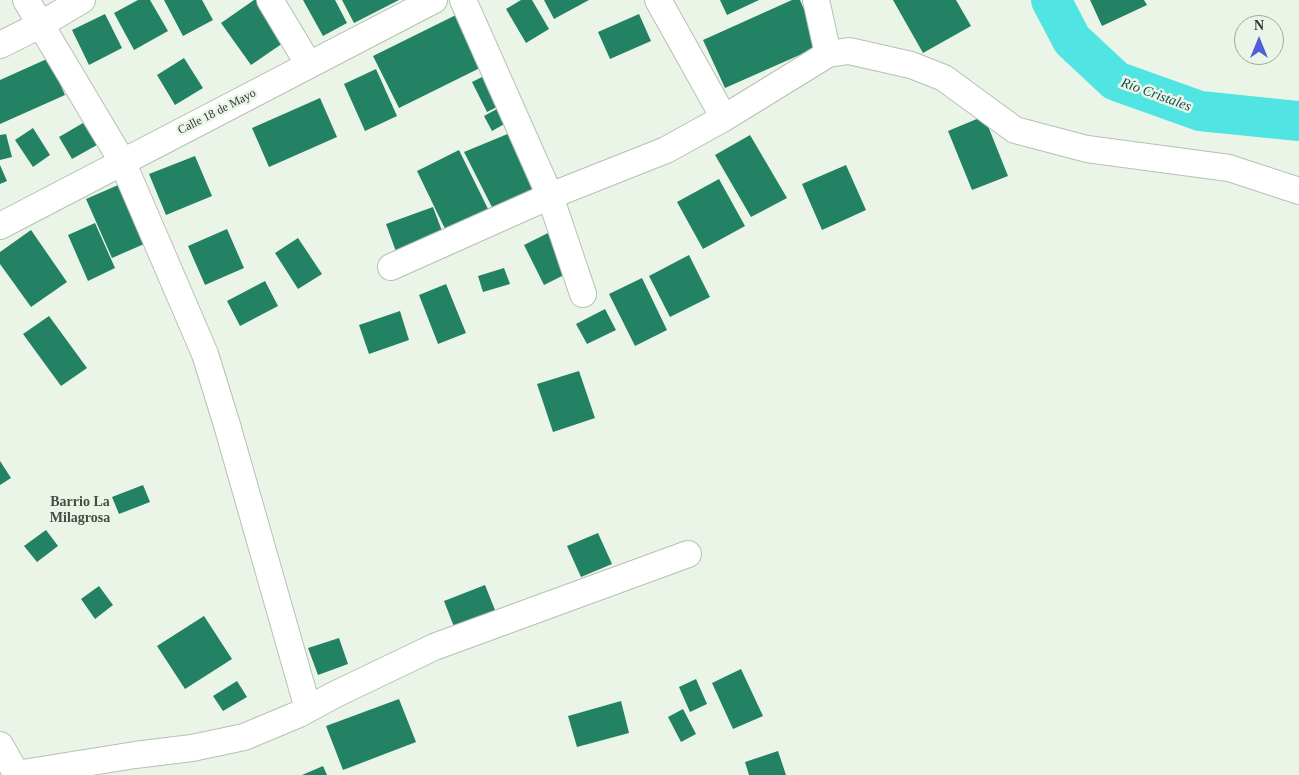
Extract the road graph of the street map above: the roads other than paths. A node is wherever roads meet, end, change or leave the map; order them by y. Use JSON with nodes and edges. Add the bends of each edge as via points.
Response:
{"nodes":[{"id":1,"x":26,"y":0,"type":"edge"},
{"id":2,"x":82,"y":0,"type":"edge"},
{"id":3,"x":270,"y":0,"type":"edge"},
{"id":4,"x":434,"y":0,"type":"edge"},
{"id":5,"x":463,"y":0,"type":"edge"},
{"id":6,"x":658,"y":0,"type":"edge"},
{"id":7,"x":816,"y":0,"type":"edge"},
{"id":8,"x":40,"y":25,"type":"junction"},
{"id":9,"x":0,"y":45,"type":"edge"},
{"id":10,"x":828,"y":54,"type":"junction"},
{"id":11,"x":309,"y":65,"type":"junction"},
{"id":12,"x":724,"y":118,"type":"junction"},
{"id":13,"x":122,"y":161,"type":"junction"},
{"id":14,"x":1299,"y":191,"type":"edge"},
{"id":15,"x":550,"y":196,"type":"junction"},
{"id":16,"x":0,"y":226,"type":"edge"},
{"id":17,"x":391,"y":267,"type":"dead end"},
{"id":18,"x":583,"y":294,"type":"dead end"},
{"id":19,"x":688,"y":554,"type":"dead end"},
{"id":20,"x":308,"y":709,"type":"junction"},
{"id":21,"x":0,"y":745,"type":"edge"},
{"id":22,"x":17,"y":775,"type":"edge"}],
"edges":[{"from":1,"to":8,"type":"street"},
{"from":2,"to":8,"type":"street"},
{"from":3,"to":11,"type":"street"},
{"from":4,"to":11,"type":"street","name":"Calle 18 de Mayo"},
{"from":5,"to":15,"type":"street"},
{"from":6,"to":12,"type":"street"},
{"from":7,"to":10,"type":"street"},
{"from":8,"to":9,"type":"street"},
{"from":8,"to":13,"type":"street"},
{"from":10,"to":12,"type":"street"},
{"from":10,"to":14,"type":"street","via":[[849,51],[910,65],[944,78],[1015,130],[1087,149],[1229,168]]},
{"from":11,"to":13,"type":"street","name":"Calle 18 de Mayo"},
{"from":12,"to":15,"type":"street","via":[[666,150]]},
{"from":13,"to":16,"type":"street","name":"Calle 18 de Mayo"},
{"from":13,"to":20,"type":"street","via":[[205,354]]},
{"from":15,"to":17,"type":"street"},
{"from":15,"to":18,"type":"street"},
{"from":19,"to":20,"type":"street","via":[[434,647]]},
{"from":20,"to":22,"type":"street","via":[[244,738]]},
{"from":21,"to":22,"type":"street"}]}
